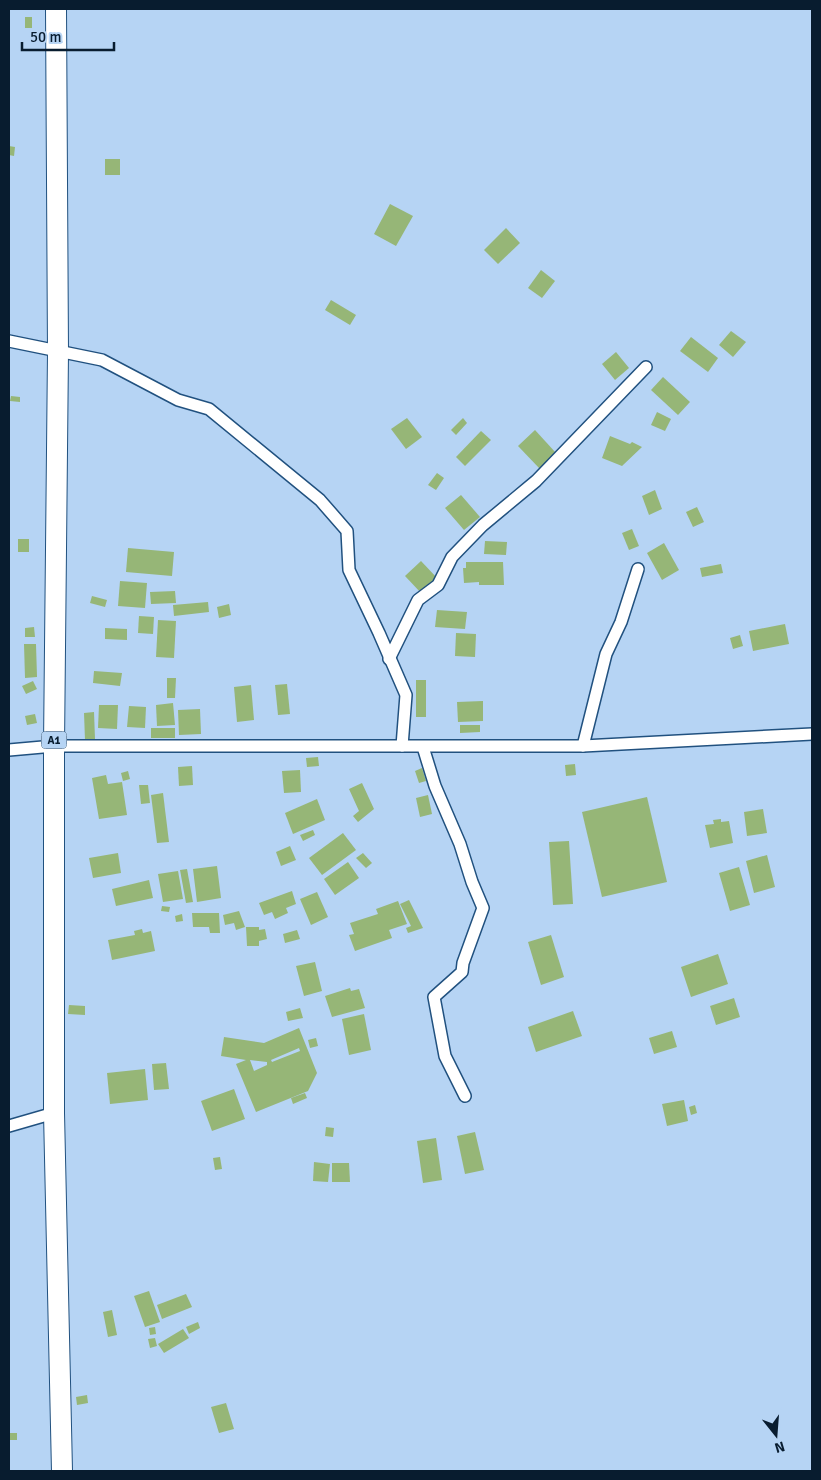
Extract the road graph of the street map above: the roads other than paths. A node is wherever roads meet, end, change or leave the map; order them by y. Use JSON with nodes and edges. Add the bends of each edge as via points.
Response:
{"nodes":[{"id":1,"x":56,"y":9,"type":"edge"},
{"id":2,"x":9,"y":341,"type":"edge"},
{"id":3,"x":58,"y":352,"type":"junction"},
{"id":4,"x":646,"y":367,"type":"dead end"},
{"id":5,"x":638,"y":570,"type":"dead end"},
{"id":6,"x":389,"y":659,"type":"junction"},
{"id":7,"x":812,"y":734,"type":"edge"},
{"id":8,"x":54,"y":746,"type":"junction"},
{"id":9,"x":402,"y":746,"type":"junction"},
{"id":10,"x":583,"y":746,"type":"junction"},
{"id":11,"x":423,"y":747,"type":"junction"},
{"id":12,"x":9,"y":750,"type":"edge"},
{"id":13,"x":465,"y":1096,"type":"dead end"},
{"id":14,"x":54,"y":1113,"type":"junction"},
{"id":15,"x":9,"y":1126,"type":"edge"},
{"id":16,"x":62,"y":1471,"type":"edge"}],
"edges":[{"from":1,"to":3,"type":"highway","number":"A1"},
{"from":2,"to":3,"type":"street"},
{"from":3,"to":6,"type":"street","via":[[102,360],[178,400],[209,409],[320,500],[347,531],[349,570]]},
{"from":3,"to":8,"type":"highway","number":"A1"},
{"from":4,"to":6,"type":"street","via":[[536,481],[483,525],[452,557],[438,584],[418,600]]},
{"from":5,"to":10,"type":"street","via":[[621,622],[606,654]]},
{"from":6,"to":9,"type":"street","via":[[406,695]]},
{"from":7,"to":10,"type":"street"},
{"from":8,"to":9,"type":"street"},
{"from":8,"to":12,"type":"street"},
{"from":8,"to":14,"type":"highway","number":"A1"},
{"from":9,"to":11,"type":"street"},
{"from":10,"to":11,"type":"street"},
{"from":11,"to":13,"type":"street","via":[[483,908],[462,972],[434,998],[445,1056]]},
{"from":14,"to":15,"type":"street"},
{"from":14,"to":16,"type":"highway","number":"A1"}]}
